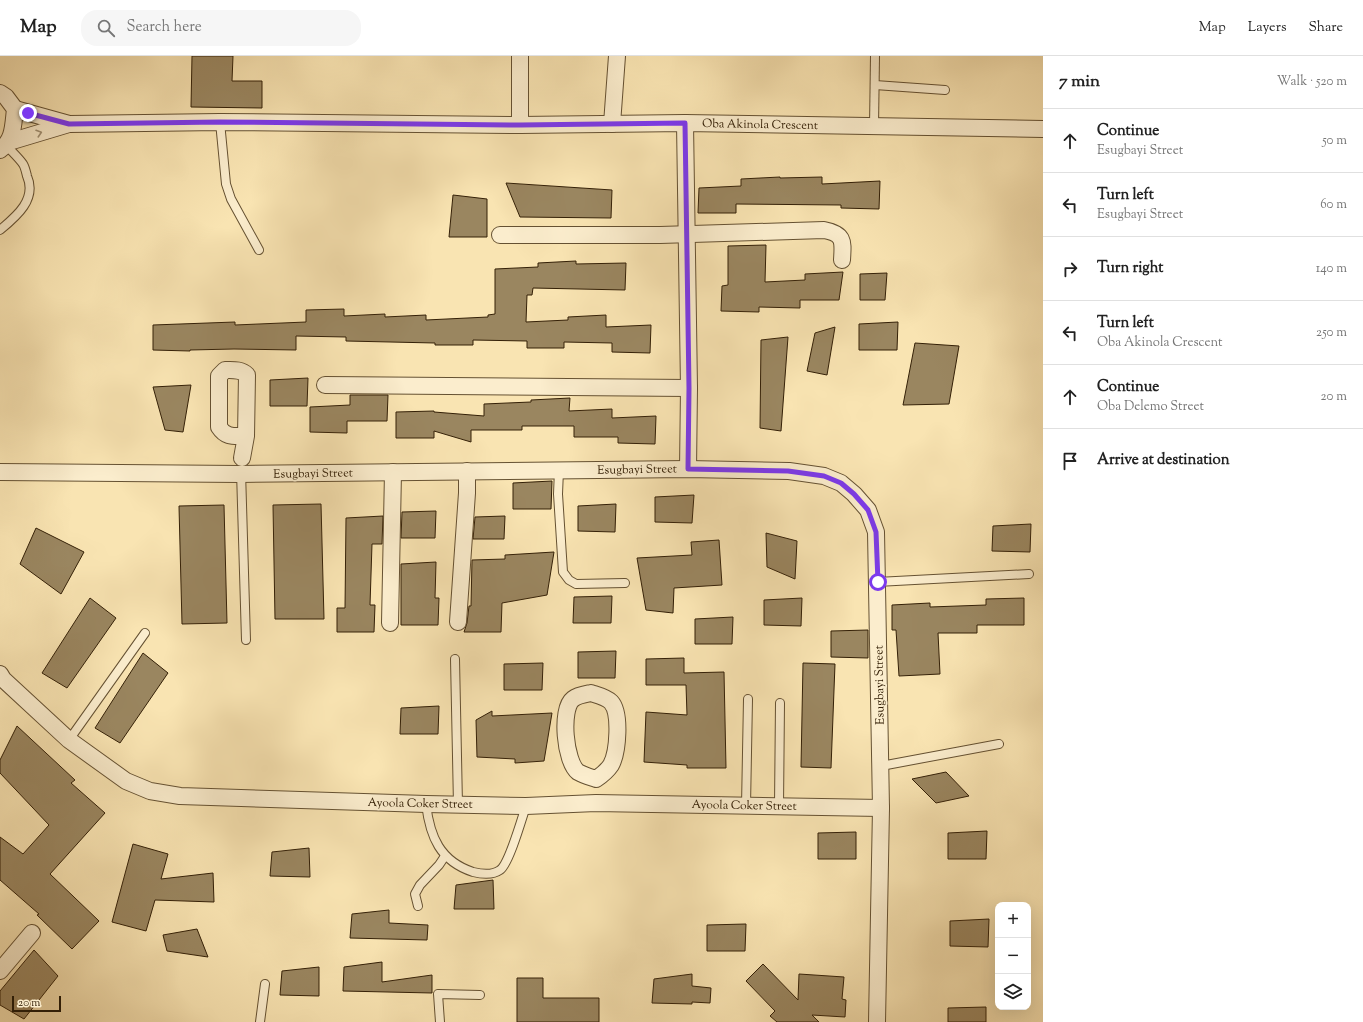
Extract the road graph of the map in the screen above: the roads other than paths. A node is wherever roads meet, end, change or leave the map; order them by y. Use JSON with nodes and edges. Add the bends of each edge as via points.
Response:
{"nodes":[{"id":1,"x":520,"y":56,"type":"edge"},
{"id":2,"x":617,"y":56,"type":"edge"},
{"id":3,"x":875,"y":56,"type":"edge"},
{"id":4,"x":875,"y":85,"type":"junction"},
{"id":5,"x":945,"y":90,"type":"dead end"},
{"id":6,"x":0,"y":92,"type":"edge"},
{"id":7,"x":15,"y":109,"type":"junction"},
{"id":8,"x":220,"y":122,"type":"junction"},
{"id":9,"x":685,"y":123,"type":"junction"},
{"id":10,"x":69,"y":124,"type":"junction"},
{"id":11,"x":612,"y":124,"type":"junction"},
{"id":12,"x":520,"y":125,"type":"junction"},
{"id":13,"x":874,"y":127,"type":"junction"},
{"id":14,"x":1043,"y":129,"type":"edge"},
{"id":15,"x":5,"y":146,"type":"edge"},
{"id":16,"x":0,"y":230,"type":"edge"},
{"id":17,"x":686,"y":234,"type":"junction"},
{"id":18,"x":500,"y":235,"type":"dead end"},
{"id":19,"x":259,"y":250,"type":"dead end"},
{"id":20,"x":842,"y":260,"type":"dead end"},
{"id":21,"x":325,"y":385,"type":"dead end"},
{"id":22,"x":689,"y":388,"type":"junction"},
{"id":23,"x":246,"y":436,"type":"dead end"},
{"id":24,"x":241,"y":466,"type":"junction"},
{"id":25,"x":688,"y":469,"type":"junction"},
{"id":26,"x":559,"y":470,"type":"junction"},
{"id":27,"x":467,"y":471,"type":"junction"},
{"id":28,"x":0,"y":472,"type":"edge"},
{"id":29,"x":393,"y":472,"type":"junction"},
{"id":30,"x":1029,"y":574,"type":"dead end"},
{"id":31,"x":626,"y":582,"type":"dead end"},
{"id":32,"x":878,"y":582,"type":"junction"},
{"id":33,"x":458,"y":622,"type":"dead end"},
{"id":34,"x":390,"y":623,"type":"dead end"},
{"id":35,"x":145,"y":633,"type":"dead end"},
{"id":36,"x":246,"y":640,"type":"dead end"},
{"id":37,"x":455,"y":659,"type":"dead end"},
{"id":38,"x":1,"y":678,"type":"edge"},
{"id":39,"x":748,"y":699,"type":"dead end"},
{"id":40,"x":780,"y":703,"type":"dead end"},
{"id":41,"x":69,"y":740,"type":"junction"},
{"id":42,"x":999,"y":744,"type":"dead end"},
{"id":43,"x":881,"y":766,"type":"junction"},
{"id":44,"x":596,"y":779,"type":"junction"},
{"id":45,"x":596,"y":803,"type":"junction"},
{"id":46,"x":426,"y":804,"type":"junction"},
{"id":47,"x":458,"y":805,"type":"junction"},
{"id":48,"x":526,"y":806,"type":"junction"},
{"id":49,"x":746,"y":806,"type":"junction"},
{"id":50,"x":779,"y":806,"type":"junction"},
{"id":51,"x":882,"y":808,"type":"junction"},
{"id":52,"x":445,"y":856,"type":"junction"},
{"id":53,"x":418,"y":906,"type":"dead end"},
{"id":54,"x":32,"y":933,"type":"dead end"},
{"id":55,"x":0,"y":971,"type":"edge"},
{"id":56,"x":265,"y":984,"type":"dead end"},
{"id":57,"x":480,"y":995,"type":"dead end"},
{"id":58,"x":260,"y":1022,"type":"edge"},
{"id":59,"x":440,"y":1022,"type":"edge"},
{"id":60,"x":877,"y":1022,"type":"edge"}],
"edges":[{"from":1,"to":12,"type":"street"},
{"from":2,"to":11,"type":"street"},
{"from":3,"to":4,"type":"lane"},
{"from":4,"to":5,"type":"lane"},
{"from":4,"to":13,"type":"lane"},
{"from":6,"to":7,"type":"street"},
{"from":7,"to":10,"type":"street"},
{"from":7,"to":15,"type":"street","via":[[14,127]]},
{"from":8,"to":10,"type":"street","name":"Oba Akinola Crescent"},
{"from":8,"to":12,"type":"street","name":"Oba Akinola Crescent"},
{"from":8,"to":19,"type":"lane","via":[[226,184],[231,199]]},
{"from":9,"to":11,"type":"street","name":"Oba Akinola Crescent"},
{"from":9,"to":13,"type":"street","name":"Oba Akinola Crescent"},
{"from":9,"to":17,"type":"street"},
{"from":15,"to":10,"type":"street","one_way":true},
{"from":11,"to":12,"type":"street","name":"Oba Akinola Crescent"},
{"from":13,"to":14,"type":"street","name":"Oba Akinola Crescent"},
{"from":15,"to":16,"type":"lane","via":[[23,165],[29,178],[30,190],[29,200]]},
{"from":17,"to":18,"type":"street"},
{"from":17,"to":20,"type":"street","via":[[824,230],[839,235],[843,243]]},
{"from":17,"to":22,"type":"street"},
{"from":21,"to":22,"type":"street"},
{"from":22,"to":25,"type":"street"},
{"from":23,"to":24,"type":"street"},
{"from":24,"to":28,"type":"street","name":"Esugbayi Street"},
{"from":24,"to":29,"type":"street","name":"Esugbayi Street"},
{"from":24,"to":36,"type":"lane"},
{"from":25,"to":26,"type":"street","name":"Esugbayi Street"},
{"from":25,"to":32,"type":"street","name":"Esugbayi Street","via":[[788,471],[824,476],[841,483],[868,510],[876,532]]},
{"from":26,"to":27,"type":"street","name":"Esugbayi Street"},
{"from":26,"to":31,"type":"lane","via":[[563,572],[576,584]]},
{"from":27,"to":29,"type":"street","name":"Esugbayi Street"},
{"from":27,"to":33,"type":"street"},
{"from":29,"to":34,"type":"street"},
{"from":30,"to":32,"type":"lane"},
{"from":32,"to":43,"type":"street","name":"Esugbayi Street"},
{"from":35,"to":41,"type":"lane"},
{"from":37,"to":47,"type":"lane"},
{"from":38,"to":41,"type":"street","name":"Ayoola Coker Street"},
{"from":39,"to":49,"type":"lane"},
{"from":40,"to":50,"type":"lane"},
{"from":41,"to":46,"type":"street","name":"Ayoola Coker Street","via":[[126,781],[150,791],[172,795]]},
{"from":42,"to":43,"type":"lane"},
{"from":43,"to":51,"type":"street","name":"Esugbayi Street"},
{"from":44,"to":44,"type":"street","via":[[612,764],[616,748],[617,715],[611,702],[591,693],[573,699],[566,710],[566,731],[569,757],[577,772]]},
{"from":44,"to":45,"type":"street"},
{"from":45,"to":48,"type":"street","name":"Ayoola Coker Street"},
{"from":45,"to":49,"type":"street","name":"Ayoola Coker Street"},
{"from":46,"to":47,"type":"street","name":"Ayoola Coker Street"},
{"from":46,"to":52,"type":"lane","via":[[432,834]]},
{"from":47,"to":48,"type":"street","name":"Ayoola Coker Street"},
{"from":48,"to":52,"type":"lane","via":[[507,861],[501,870],[493,874],[477,873],[455,864]]},
{"from":49,"to":50,"type":"street","name":"Ayoola Coker Street"},
{"from":50,"to":51,"type":"street","name":"Ayoola Coker Street"},
{"from":51,"to":60,"type":"street","name":"Esugbayi Street"},
{"from":52,"to":53,"type":"lane","via":[[415,894]]},
{"from":54,"to":55,"type":"street"},
{"from":56,"to":58,"type":"lane"},
{"from":57,"to":59,"type":"lane","via":[[438,994]]}]}
